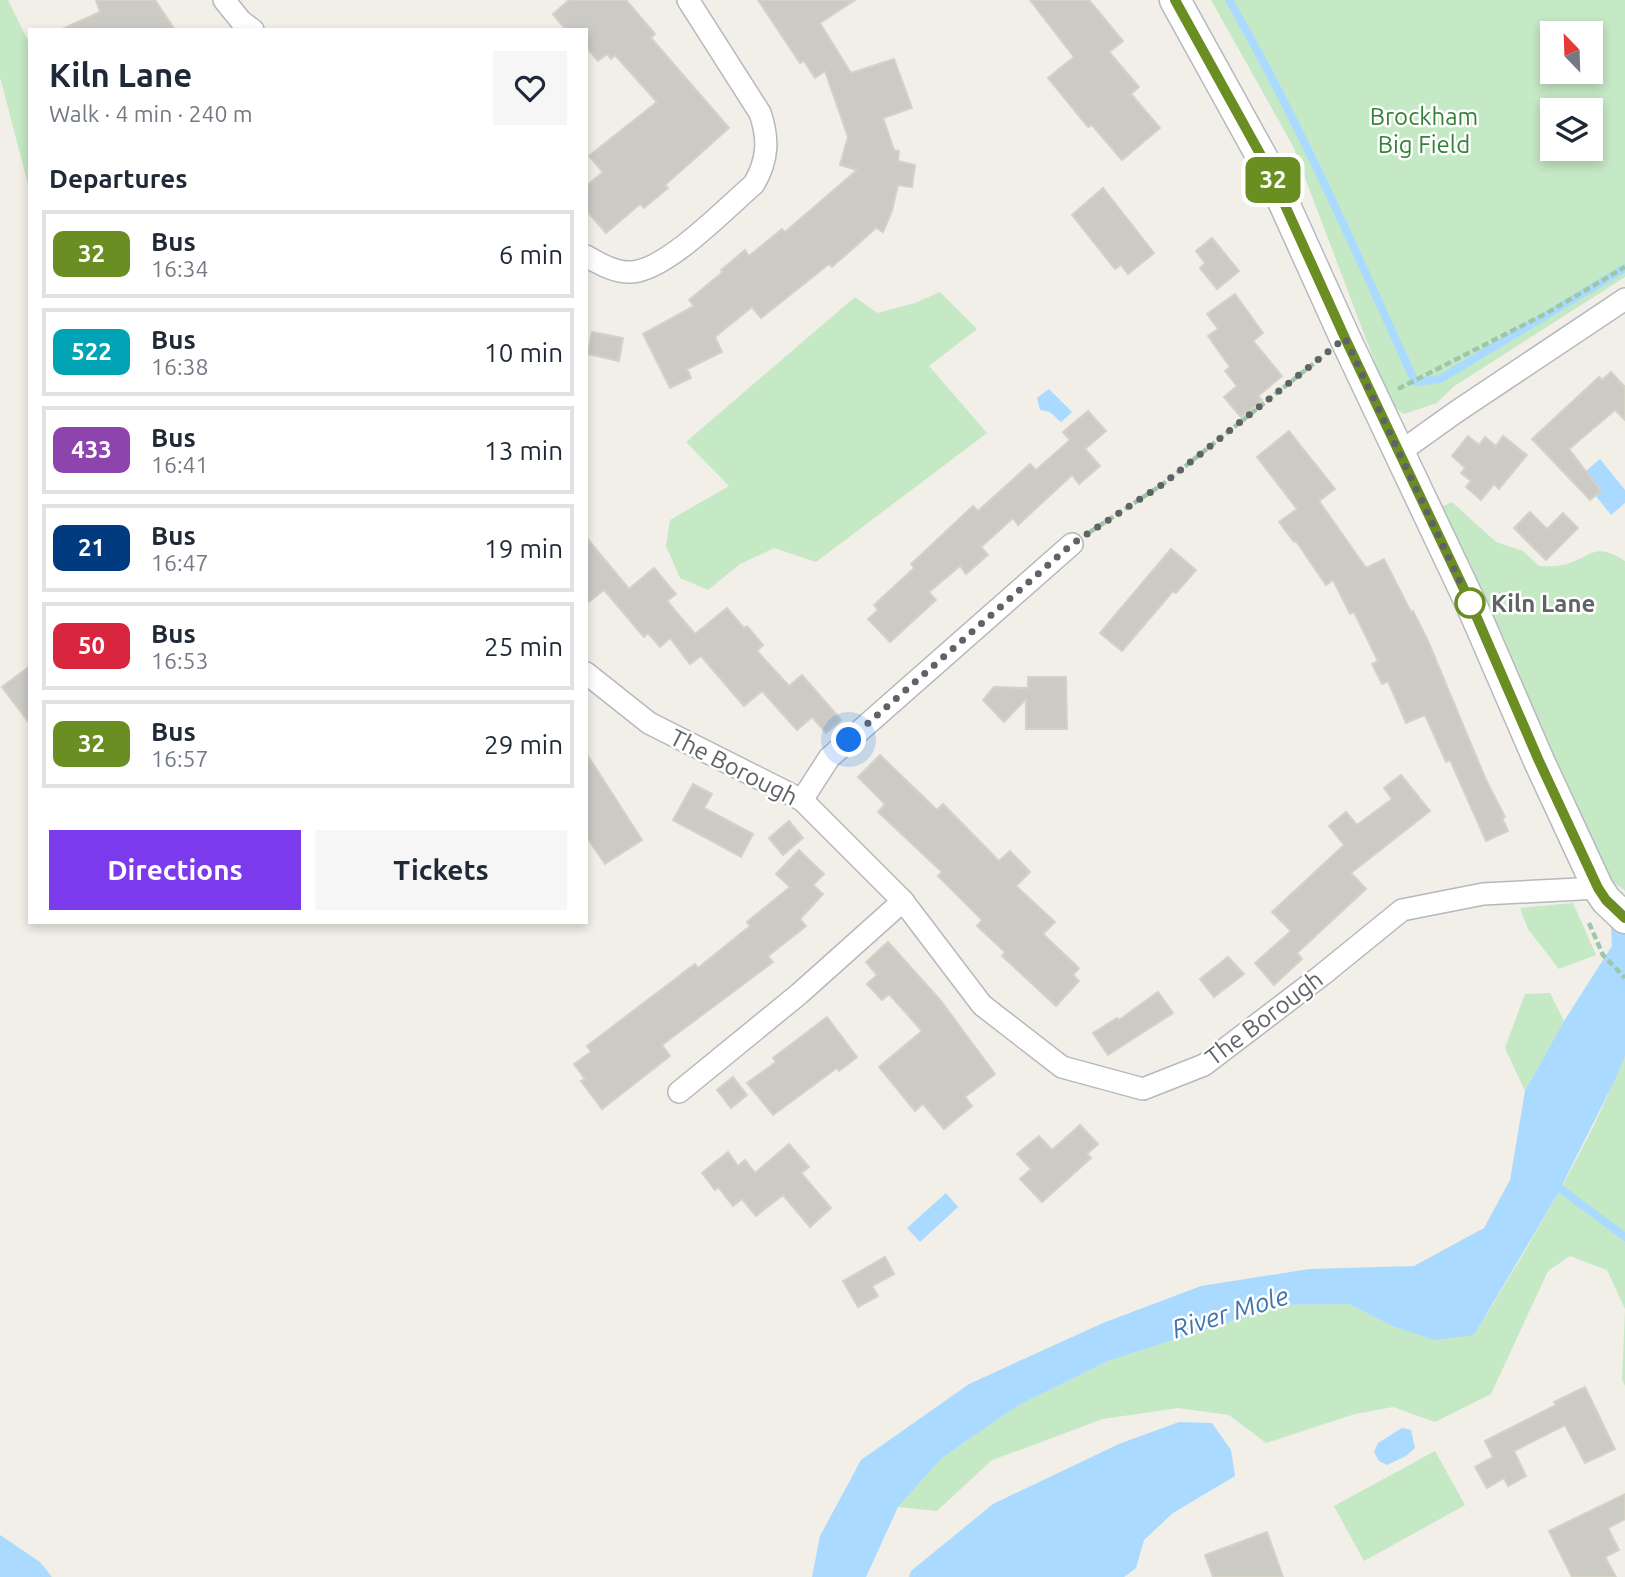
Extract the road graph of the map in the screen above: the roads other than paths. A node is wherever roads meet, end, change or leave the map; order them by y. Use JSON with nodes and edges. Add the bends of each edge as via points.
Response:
{"nodes":[{"id":1,"x":224,"y":0,"type":"edge"},
{"id":2,"x":688,"y":0,"type":"edge"},
{"id":3,"x":1175,"y":0,"type":"edge"},
{"id":4,"x":250,"y":28,"type":"edge"},
{"id":5,"x":588,"y":257,"type":"edge"},
{"id":6,"x":1625,"y":299,"type":"edge"},
{"id":7,"x":1400,"y":452,"type":"junction"},
{"id":8,"x":1072,"y":544,"type":"road end"},
{"id":9,"x":588,"y":675,"type":"edge"},
{"id":10,"x":802,"y":800,"type":"junction"},
{"id":11,"x":903,"y":901,"type":"junction"},
{"id":12,"x":1610,"y":902,"type":"edge"},
{"id":13,"x":679,"y":1092,"type":"dead end"}],
"edges":[{"from":1,"to":4,"type":"street"},
{"from":2,"to":5,"type":"street","via":[[760,113],[766,131],[763,168],[754,184],[648,269],[613,270]]},
{"from":3,"to":7,"type":"street","via":[[1269,170]]},
{"from":6,"to":7,"type":"street"},
{"from":7,"to":12,"type":"street"},
{"from":8,"to":10,"type":"street","via":[[829,758]]},
{"from":9,"to":10,"type":"street","name":"The Borough","via":[[649,723]]},
{"from":10,"to":11,"type":"street","name":"The Borough"},
{"from":11,"to":12,"type":"street","name":"The Borough","via":[[982,1005],[1062,1067],[1143,1089],[1204,1065],[1402,910],[1483,894]]},
{"from":11,"to":13,"type":"street"}]}
